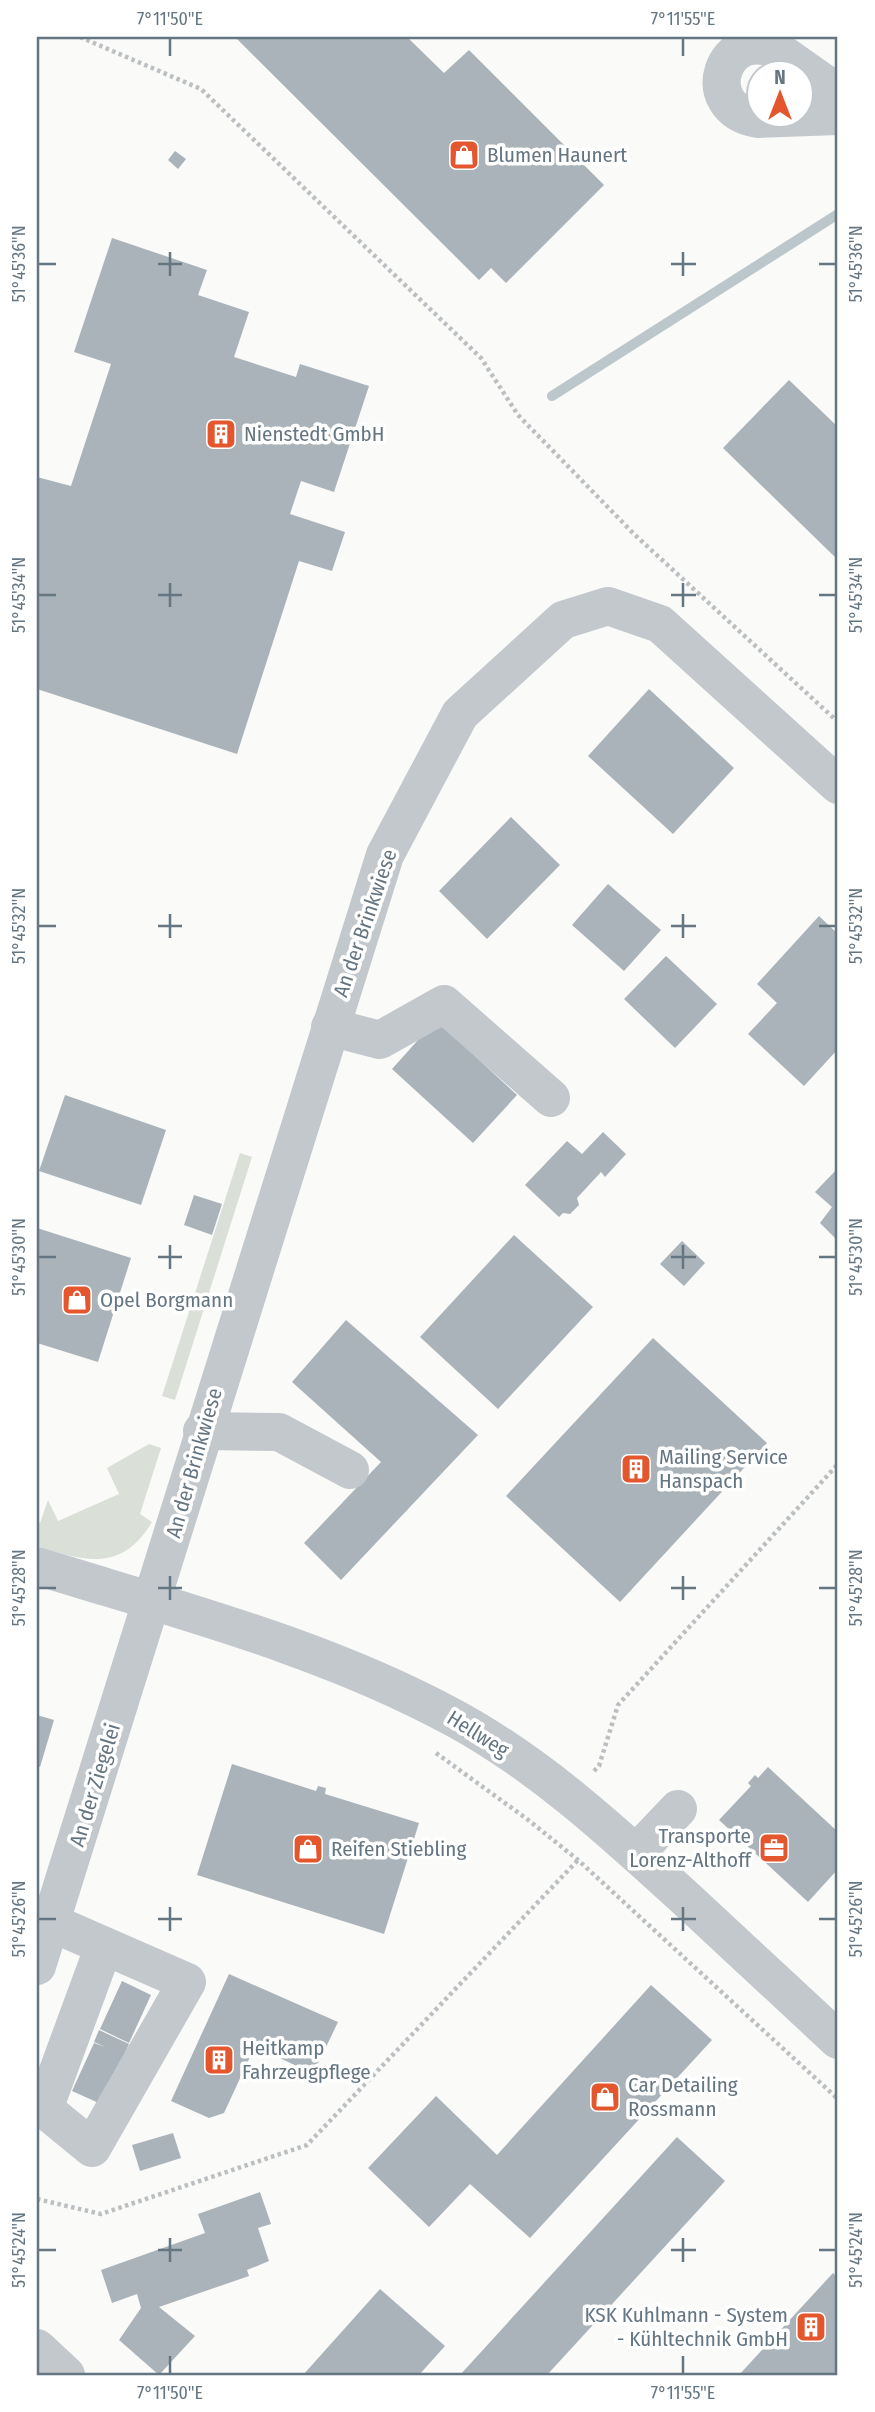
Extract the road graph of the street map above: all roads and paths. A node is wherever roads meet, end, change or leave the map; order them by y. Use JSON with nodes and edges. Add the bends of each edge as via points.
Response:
{"nodes":[{"id":1,"x":80,"y":37,"type":"edge"},
{"id":2,"x":838,"y":93,"type":"edge"},
{"id":3,"x":838,"y":116,"type":"edge"},
{"id":4,"x":838,"y":722,"type":"edge"},
{"id":5,"x":838,"y":785,"type":"edge"},
{"id":6,"x":330,"y":1027,"type":"junction"},
{"id":7,"x":551,"y":1098,"type":"dead end"},
{"id":8,"x":202,"y":1431,"type":"junction"},
{"id":9,"x":838,"y":1464,"type":"edge"},
{"id":10,"x":350,"y":1470,"type":"dead end"},
{"id":11,"x":37,"y":1566,"type":"edge"},
{"id":12,"x":152,"y":1602,"type":"junction"},
{"id":13,"x":428,"y":1747,"type":"dead end"},
{"id":14,"x":571,"y":1798,"type":"junction"},
{"id":15,"x":678,"y":1809,"type":"dead end"},
{"id":16,"x":605,"y":1826,"type":"junction"},
{"id":17,"x":544,"y":1833,"type":"junction"},
{"id":18,"x":636,"y":1853,"type":"junction"},
{"id":19,"x":578,"y":1860,"type":"junction"},
{"id":20,"x":52,"y":1923,"type":"junction"},
{"id":21,"x":104,"y":1946,"type":"junction"},
{"id":22,"x":37,"y":1966,"type":"edge"},
{"id":23,"x":838,"y":2040,"type":"edge"},
{"id":24,"x":838,"y":2099,"type":"edge"},
{"id":25,"x":40,"y":2106,"type":"edge"},
{"id":26,"x":37,"y":2199,"type":"edge"},
{"id":27,"x":37,"y":2348,"type":"edge"},
{"id":28,"x":66,"y":2375,"type":"edge"}],
"edges":[{"from":1,"to":4,"type":"path","via":[[201,89],[481,358],[518,415],[635,535]]},
{"from":2,"to":3,"type":"street","via":[[780,52],[759,45],[737,51],[723,69],[721,80],[727,103],[746,117]]},
{"from":5,"to":6,"type":"street","name":"An der Brinkwiese","via":[[660,624],[608,606],[563,620],[460,714],[385,855]]},
{"from":6,"to":7,"type":"street","via":[[380,1040],[444,1004]]},
{"from":6,"to":8,"type":"street","name":"An der Brinkwiese"},
{"from":8,"to":10,"type":"street","via":[[279,1432]]},
{"from":8,"to":12,"type":"street","name":"An der Brinkwiese"},
{"from":9,"to":14,"type":"path","via":[[618,1705],[599,1766]]},
{"from":11,"to":12,"type":"street","name":"Hellweg"},
{"from":12,"to":14,"type":"street","name":"Hellweg","via":[[296,1647],[408,1694],[456,1719]]},
{"from":12,"to":20,"type":"street","name":"An der Ziegelei"},
{"from":13,"to":17,"type":"path"},
{"from":14,"to":16,"type":"street","name":"Hellweg"},
{"from":14,"to":17,"type":"path"},
{"from":15,"to":18,"type":"street"},
{"from":16,"to":18,"type":"street","name":"Hellweg"},
{"from":16,"to":19,"type":"path"},
{"from":17,"to":19,"type":"path"},
{"from":18,"to":23,"type":"street","name":"Hellweg"},
{"from":19,"to":24,"type":"path"},
{"from":19,"to":26,"type":"path","via":[[307,2145],[101,2214]]},
{"from":20,"to":21,"type":"street"},
{"from":20,"to":22,"type":"street","name":"An der Ziegelei"},
{"from":21,"to":25,"type":"street"},
{"from":21,"to":25,"type":"street","via":[[187,1982],[92,2148]]},
{"from":27,"to":28,"type":"street"}]}
